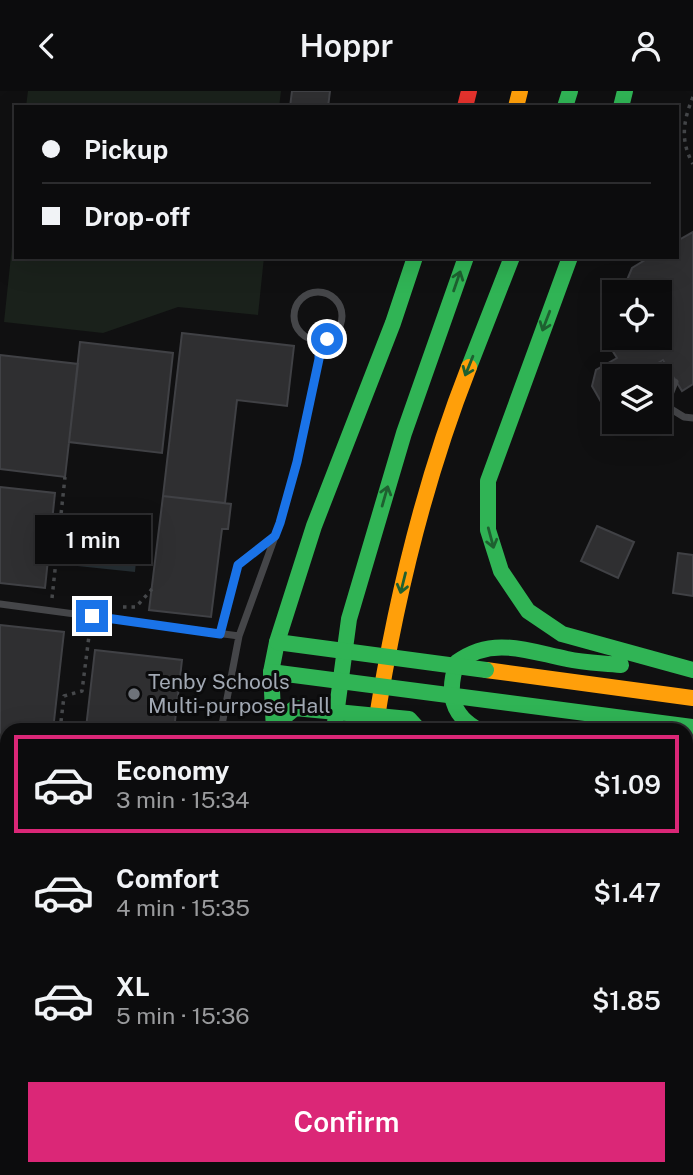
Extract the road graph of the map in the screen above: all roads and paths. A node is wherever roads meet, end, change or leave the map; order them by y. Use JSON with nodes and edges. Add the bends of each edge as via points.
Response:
{"nodes":[{"id":1,"x":693,"y":97,"type":"edge"},
{"id":2,"x":693,"y":164,"type":"edge"},
{"id":3,"x":414,"y":259,"type":"edge"},
{"id":4,"x":465,"y":259,"type":"edge"},
{"id":5,"x":511,"y":259,"type":"edge"},
{"id":6,"x":569,"y":259,"type":"edge"},
{"id":7,"x":319,"y":341,"type":"junction"},
{"id":8,"x":675,"y":382,"type":"dead end"},
{"id":9,"x":693,"y":418,"type":"edge"},
{"id":10,"x":65,"y":477,"type":"dead end"},
{"id":11,"x":275,"y":536,"type":"junction"},
{"id":12,"x":152,"y":589,"type":"dead end"},
{"id":13,"x":65,"y":601,"type":"dead end"},
{"id":14,"x":0,"y":604,"type":"edge"},
{"id":15,"x":114,"y":606,"type":"dead end"},
{"id":16,"x":92,"y":616,"type":"junction"},
{"id":17,"x":220,"y":634,"type":"junction"},
{"id":18,"x":239,"y":636,"type":"junction"},
{"id":19,"x":277,"y":642,"type":"junction"},
{"id":20,"x":693,"y":671,"type":"edge"},
{"id":21,"x":271,"y":672,"type":"junction"},
{"id":22,"x":693,"y":698,"type":"edge"},
{"id":23,"x":61,"y":723,"type":"edge"},
{"id":24,"x":222,"y":723,"type":"edge"},
{"id":25,"x":275,"y":723,"type":"edge"},
{"id":26,"x":281,"y":723,"type":"edge"},
{"id":27,"x":335,"y":723,"type":"edge"},
{"id":28,"x":376,"y":723,"type":"edge"},
{"id":29,"x":413,"y":723,"type":"edge"},
{"id":30,"x":468,"y":723,"type":"edge"},
{"id":31,"x":662,"y":723,"type":"edge"}],
"edges":[{"from":1,"to":2,"type":"path","via":[[684,125]]},
{"from":3,"to":19,"type":"highway","via":[[314,526]]},
{"from":27,"to":4,"type":"highway","one_way":true,"via":[[349,619],[404,433]]},
{"from":5,"to":28,"type":"highway","one_way":true,"via":[[439,442],[389,637]]},
{"from":6,"to":20,"type":"highway","one_way":true,"via":[[488,481],[488,530],[501,571],[528,611],[562,634]]},
{"from":7,"to":7,"type":"lane","via":[[304,336],[293,315],[299,300],[313,292],[335,299],[342,313],[339,329]]},
{"from":7,"to":11,"type":"lane","via":[[297,462]]},
{"from":8,"to":9,"type":"lane","via":[[669,397],[671,409]]},
{"from":10,"to":13,"type":"path","via":[[52,598]]},
{"from":11,"to":17,"type":"lane","via":[[238,565]]},
{"from":11,"to":18,"type":"lane"},
{"from":12,"to":15,"type":"path","via":[[136,607]]},
{"from":14,"to":16,"type":"lane"},
{"from":16,"to":17,"type":"lane"},
{"from":16,"to":23,"type":"path","via":[[82,691],[64,696]]},
{"from":17,"to":18,"type":"lane"},
{"from":18,"to":24,"type":"lane"},
{"from":19,"to":21,"type":"highway"},
{"from":19,"to":22,"type":"highway","bridge":true},
{"from":20,"to":30,"type":"highway","via":[[569,660],[496,644],[478,647],[457,661],[450,698]]},
{"from":21,"to":25,"type":"highway"},
{"from":21,"to":31,"type":"highway","bridge":true},
{"from":26,"to":29,"type":"highway","bridge":true,"via":[[295,708],[409,719]]}]}
